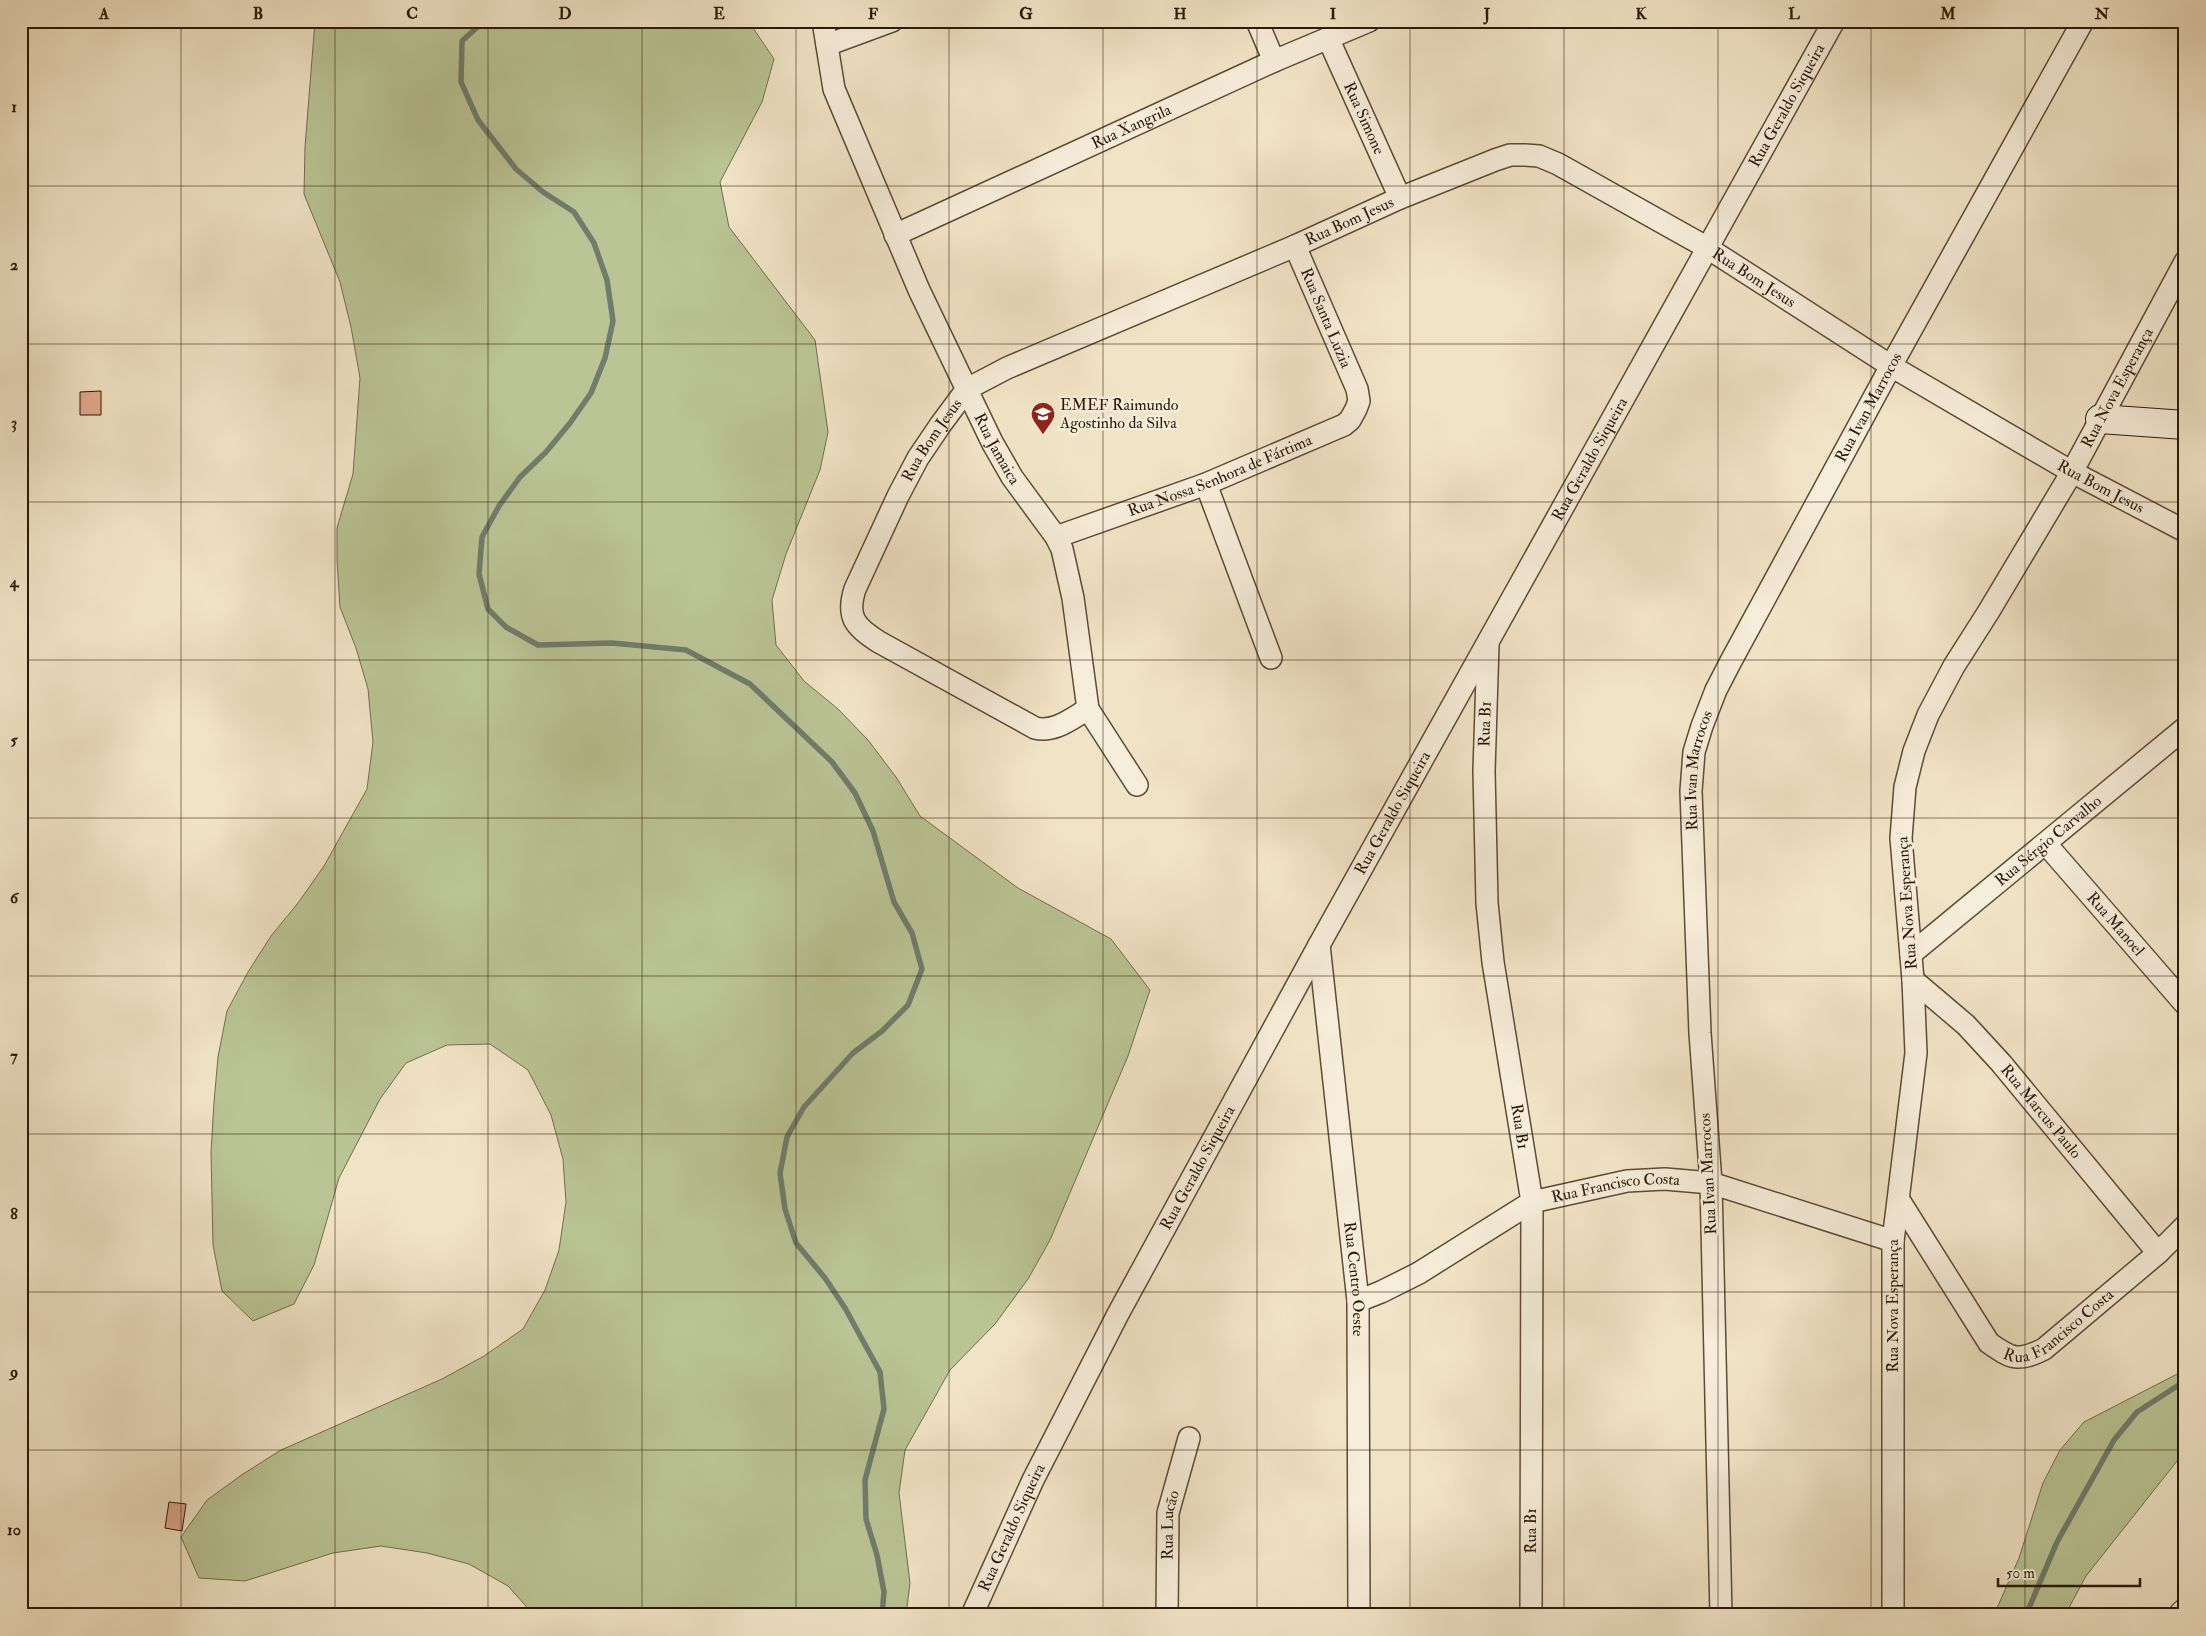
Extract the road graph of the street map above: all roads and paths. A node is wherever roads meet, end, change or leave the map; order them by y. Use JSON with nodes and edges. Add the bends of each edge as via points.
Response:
{"nodes":[{"id":1,"x":823,"y":21,"type":"edge"},
{"id":2,"x":892,"y":21,"type":"edge"},
{"id":3,"x":1257,"y":21,"type":"edge"},
{"id":4,"x":1369,"y":21,"type":"edge"},
{"id":5,"x":1834,"y":21,"type":"edge"},
{"id":6,"x":2083,"y":21,"type":"edge"},
{"id":7,"x":1328,"y":38,"type":"junction"},
{"id":8,"x":827,"y":45,"type":"junction"},
{"id":9,"x":1274,"y":61,"type":"junction"},
{"id":10,"x":1400,"y":198,"type":"junction"},
{"id":11,"x":895,"y":235,"type":"junction"},
{"id":12,"x":1295,"y":246,"type":"junction"},
{"id":13,"x":1706,"y":247,"type":"junction"},
{"id":14,"x":2185,"y":262,"type":"edge"},
{"id":15,"x":1891,"y":366,"type":"junction"},
{"id":16,"x":967,"y":388,"type":"junction"},
{"id":17,"x":1357,"y":389,"type":"joint"},
{"id":18,"x":2100,"y":419,"type":"junction"},
{"id":19,"x":2185,"y":425,"type":"edge"},
{"id":20,"x":2072,"y":472,"type":"junction"},
{"id":21,"x":1206,"y":484,"type":"junction"},
{"id":22,"x":2185,"y":531,"type":"edge"},
{"id":23,"x":1056,"y":537,"type":"junction"},
{"id":24,"x":1488,"y":640,"type":"junction"},
{"id":25,"x":1271,"y":658,"type":"dead end"},
{"id":26,"x":1088,"y":709,"type":"junction"},
{"id":27,"x":2184,"y":731,"type":"edge"},
{"id":28,"x":1137,"y":785,"type":"dead end"},
{"id":29,"x":2046,"y":844,"type":"junction"},
{"id":30,"x":1319,"y":945,"type":"junction"},
{"id":31,"x":1911,"y":954,"type":"junction"},
{"id":32,"x":1913,"y":980,"type":"junction"},
{"id":33,"x":2185,"y":1004,"type":"edge"},
{"id":34,"x":1711,"y":1183,"type":"junction"},
{"id":35,"x":1899,"y":1200,"type":"junction"},
{"id":36,"x":1532,"y":1202,"type":"junction"},
{"id":37,"x":2185,"y":1226,"type":"edge"},
{"id":38,"x":1893,"y":1241,"type":"junction"},
{"id":39,"x":2158,"y":1253,"type":"junction"},
{"id":40,"x":1358,"y":1301,"type":"junction"},
{"id":41,"x":1189,"y":1438,"type":"dead end"},
{"id":42,"x":972,"y":1615,"type":"edge"},
{"id":43,"x":1167,"y":1615,"type":"edge"},
{"id":44,"x":1359,"y":1615,"type":"edge"},
{"id":45,"x":1531,"y":1615,"type":"edge"},
{"id":46,"x":1721,"y":1615,"type":"edge"},
{"id":47,"x":1894,"y":1615,"type":"edge"}],
"edges":[{"from":1,"to":8,"type":"street","name":"Rua Jamaica"},
{"from":2,"to":8,"type":"street"},
{"from":3,"to":9,"type":"street"},
{"from":4,"to":7,"type":"street","name":"Rua Xangrila"},
{"from":5,"to":13,"type":"street","name":"Rua Geraldo Siqueira"},
{"from":6,"to":15,"type":"street","name":"Rua Ivan Marrocos"},
{"from":7,"to":9,"type":"street","name":"Rua Xangrila"},
{"from":7,"to":10,"type":"street","name":"Rua Simone"},
{"from":8,"to":11,"type":"street","name":"Rua Jamaica","via":[[834,89]]},
{"from":9,"to":11,"type":"street","name":"Rua Xangrila"},
{"from":10,"to":12,"type":"street","name":"Rua Bom Jesus"},
{"from":10,"to":13,"type":"street","name":"Rua Bom Jesus","via":[[1510,155],[1539,156]]},
{"from":11,"to":16,"type":"street","name":"Rua Jamaica"},
{"from":12,"to":16,"type":"street","name":"Rua Bom Jesus"},
{"from":12,"to":17,"type":"street","name":"Rua Santa Luzia"},
{"from":13,"to":15,"type":"street","name":"Rua Bom Jesus"},
{"from":13,"to":24,"type":"street","name":"Rua Geraldo Siqueira"},
{"from":14,"to":18,"type":"street","name":"Rua Nova Esperança"},
{"from":15,"to":20,"type":"street","name":"Rua Bom Jesus"},
{"from":15,"to":34,"type":"street","name":"Rua Ivan Marrocos","via":[[1716,690],[1694,752],[1692,846],[1700,1033]]},
{"from":16,"to":23,"type":"street","name":"Rua Jamaica","via":[[1012,478]]},
{"from":16,"to":26,"type":"street","name":"Rua Bom Jesus","via":[[918,458],[898,496],[855,589],[851,601],[852,615],[862,631],[879,642],[1036,728],[1054,728]]},
{"from":17,"to":21,"type":"street","name":"Rua Nossa Senhora de Fártima","via":[[1359,401],[1344,425]]},
{"from":18,"to":19,"type":"street"},
{"from":18,"to":20,"type":"street","name":"Rua Nova Esperança"},
{"from":20,"to":22,"type":"street","name":"Rua Bom Jesus"},
{"from":20,"to":31,"type":"street","name":"Rua Nova Esperança","via":[[1954,666],[1928,715],[1914,752],[1905,787],[1901,838]]},
{"from":21,"to":23,"type":"street","name":"Rua Nossa Senhora de Fártima"},
{"from":21,"to":25,"type":"street"},
{"from":23,"to":26,"type":"street","name":"Rua Jamaica","via":[[1073,598]]},
{"from":24,"to":30,"type":"street","name":"Rua Geraldo Siqueira"},
{"from":24,"to":36,"type":"street","name":"Rua B1","via":[[1484,771],[1487,903]]},
{"from":26,"to":28,"type":"street","name":"Rua Jamaica"},
{"from":27,"to":29,"type":"street","name":"Rua Sérgio Carvalho"},
{"from":29,"to":31,"type":"street","name":"Rua Sérgio Carvalho"},
{"from":29,"to":33,"type":"street","name":"Rua Manoel"},
{"from":30,"to":40,"type":"street","name":"Rua Centro Oeste"},
{"from":30,"to":42,"type":"street","name":"Rua Geraldo Siqueira","via":[[1118,1314],[1033,1480]]},
{"from":31,"to":32,"type":"street","name":"Rua Nova Esperança"},
{"from":32,"to":35,"type":"street","name":"Rua Nova Esperança","via":[[1916,1053]]},
{"from":32,"to":39,"type":"street","name":"Rua Marcus Paulo","via":[[1966,1025],[2001,1063]]},
{"from":34,"to":36,"type":"street","name":"Rua Francisco Costa","via":[[1665,1179],[1627,1181]]},
{"from":34,"to":38,"type":"street","name":"Rua Francisco Costa"},
{"from":34,"to":46,"type":"street","name":"Rua Ivan Marrocos"},
{"from":35,"to":38,"type":"street","name":"Rua Nova Esperança"},
{"from":35,"to":39,"type":"street","name":"Rua Francisco Costa","via":[[1989,1343],[2006,1355],[2026,1358],[2044,1349]]},
{"from":36,"to":40,"type":"street","name":"Rua Francisco Costa","via":[[1419,1273]]},
{"from":36,"to":45,"type":"street","name":"Rua B1"},
{"from":37,"to":39,"type":"street","name":"Rua Francisco Costa"},
{"from":38,"to":47,"type":"street","name":"Rua Nova Esperança"},
{"from":40,"to":44,"type":"street","name":"Rua Centro Oeste"},
{"from":41,"to":43,"type":"street","name":"Rua Lucão","via":[[1168,1512]]}]}
